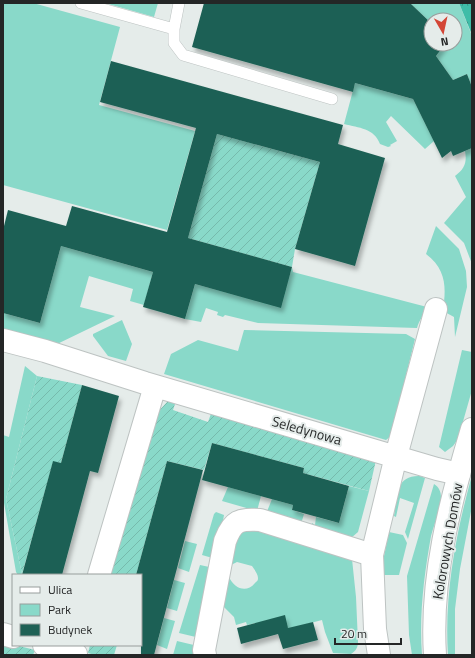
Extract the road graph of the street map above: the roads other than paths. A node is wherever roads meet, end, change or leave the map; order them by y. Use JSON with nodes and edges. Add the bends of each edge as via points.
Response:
{"nodes":[{"id":1,"x":81,"y":3,"type":"edge"},
{"id":2,"x":179,"y":3,"type":"edge"},
{"id":3,"x":174,"y":29,"type":"junction"},
{"id":4,"x":332,"y":99,"type":"dead end"},
{"id":5,"x":436,"y":309,"type":"dead end"},
{"id":6,"x":3,"y":340,"type":"edge"},
{"id":7,"x":155,"y":386,"type":"junction"},
{"id":8,"x":472,"y":429,"type":"edge"},
{"id":9,"x":396,"y":456,"type":"junction"},
{"id":10,"x":459,"y":474,"type":"junction"},
{"id":11,"x":372,"y":555,"type":"junction"},
{"id":12,"x":99,"y":574,"type":"edge"},
{"id":13,"x":50,"y":646,"type":"edge"},
{"id":14,"x":77,"y":651,"type":"edge"},
{"id":15,"x":205,"y":655,"type":"edge"},
{"id":16,"x":379,"y":655,"type":"edge"},
{"id":17,"x":435,"y":655,"type":"edge"}],
"edges":[{"from":1,"to":3,"type":"lane"},
{"from":2,"to":3,"type":"lane"},
{"from":3,"to":4,"type":"lane","via":[[174,43],[183,55]]},
{"from":5,"to":9,"type":"street"},
{"from":6,"to":7,"type":"street","name":"Seledynowa"},
{"from":7,"to":9,"type":"street","name":"Seledynowa"},
{"from":7,"to":12,"type":"street"},
{"from":8,"to":10,"type":"street","name":"Kolorowych Domów"},
{"from":9,"to":10,"type":"street","name":"Seledynowa"},
{"from":9,"to":11,"type":"street"},
{"from":10,"to":17,"type":"street","name":"Kolorowych Domów","via":[[446,525],[439,569],[435,606]]},
{"from":11,"to":15,"type":"street","via":[[260,520],[235,522],[225,541]]},
{"from":11,"to":16,"type":"street","via":[[375,629]]},
{"from":13,"to":14,"type":"street"}]}
